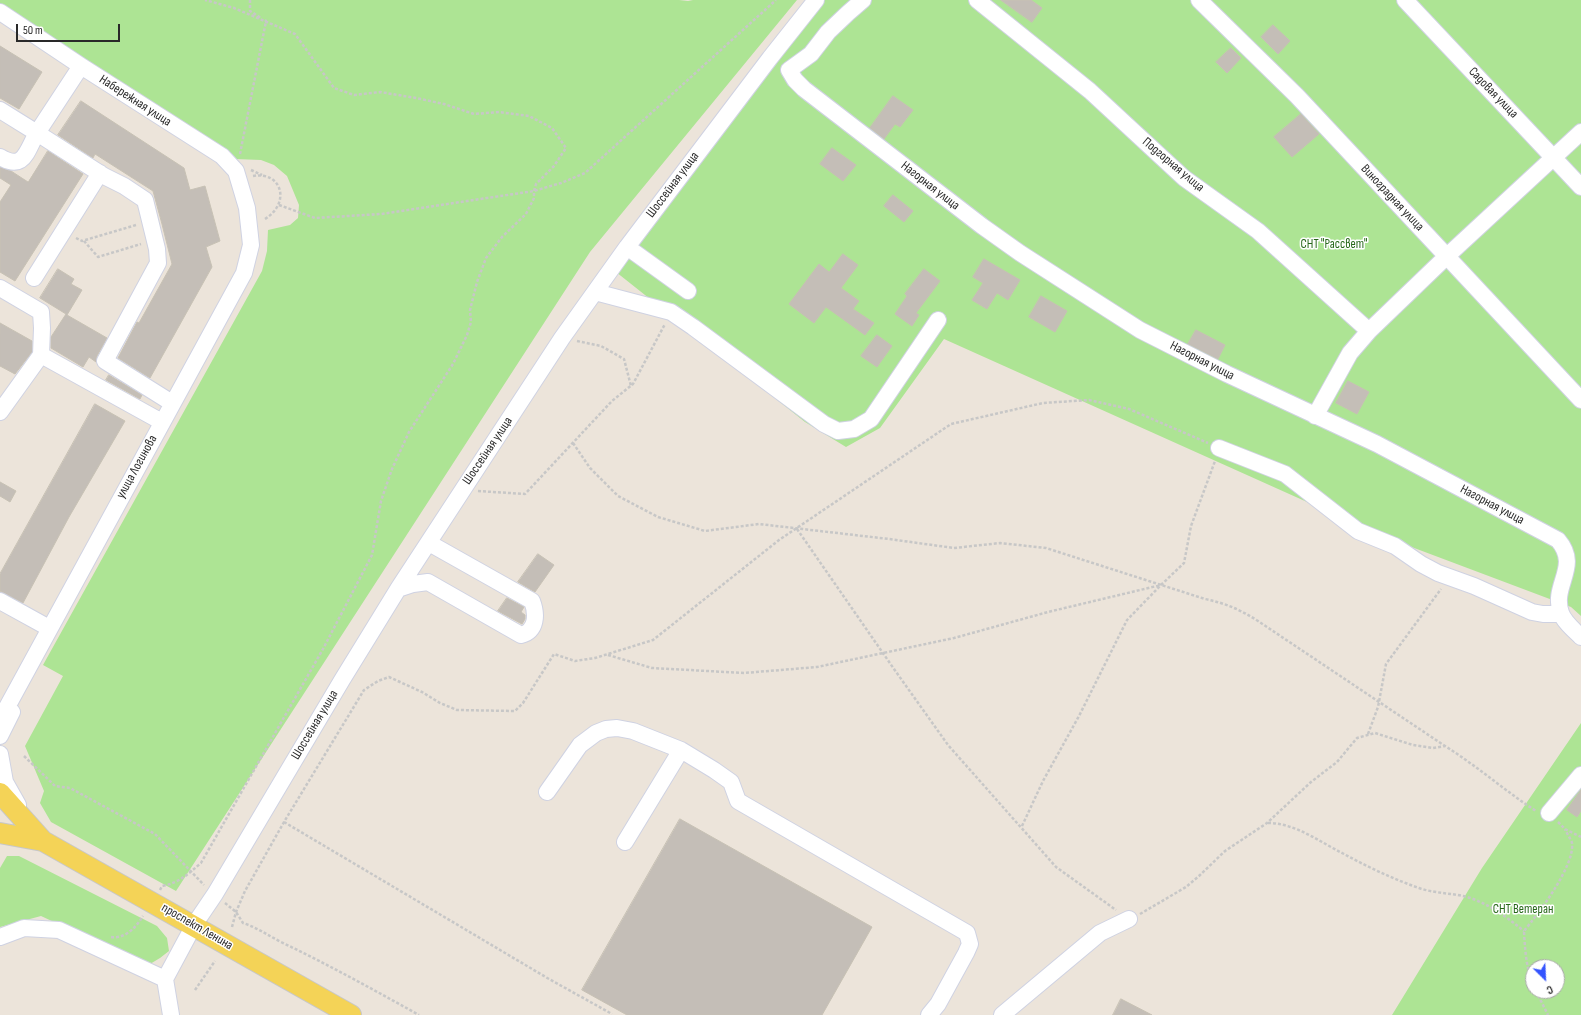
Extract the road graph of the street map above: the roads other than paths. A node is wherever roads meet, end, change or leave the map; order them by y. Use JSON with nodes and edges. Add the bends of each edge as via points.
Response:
{"nodes":[{"id":1,"x":816,"y":0,"type":"edge"},
{"id":2,"x":863,"y":0,"type":"edge"},
{"id":3,"x":977,"y":0,"type":"edge"},
{"id":4,"x":1199,"y":0,"type":"edge"},
{"id":5,"x":1405,"y":0,"type":"edge"},
{"id":6,"x":0,"y":12,"type":"edge"},
{"id":7,"x":770,"y":58,"type":"junction"},
{"id":8,"x":81,"y":66,"type":"junction"},
{"id":9,"x":789,"y":70,"type":"junction"},
{"id":10,"x":0,"y":110,"type":"edge"},
{"id":11,"x":1581,"y":132,"type":"edge"},
{"id":12,"x":37,"y":133,"type":"junction"},
{"id":13,"x":0,"y":157,"type":"edge"},
{"id":14,"x":1555,"y":158,"type":"junction"},
{"id":15,"x":100,"y":173,"type":"junction"},
{"id":16,"x":1581,"y":187,"type":"edge"},
{"id":17,"x":247,"y":208,"type":"joint"},
{"id":18,"x":627,"y":247,"type":"junction"},
{"id":19,"x":1446,"y":257,"type":"junction"},
{"id":20,"x":34,"y":278,"type":"dead end"},
{"id":21,"x":0,"y":288,"type":"edge"},
{"id":22,"x":688,"y":291,"type":"dead end"},
{"id":23,"x":595,"y":292,"type":"junction"},
{"id":24,"x":938,"y":320,"type":"dead end"},
{"id":25,"x":1369,"y":331,"type":"junction"},
{"id":26,"x":41,"y":355,"type":"junction"},
{"id":27,"x":1581,"y":400,"type":"edge"},
{"id":28,"x":172,"y":403,"type":"junction"},
{"id":29,"x":0,"y":412,"type":"edge"},
{"id":30,"x":1315,"y":416,"type":"junction"},
{"id":31,"x":162,"y":422,"type":"junction"},
{"id":32,"x":1220,"y":448,"type":"road end"},
{"id":33,"x":429,"y":543,"type":"junction"},
{"id":34,"x":398,"y":589,"type":"junction"},
{"id":35,"x":0,"y":601,"type":"edge"},
{"id":36,"x":1561,"y":614,"type":"junction"},
{"id":37,"x":49,"y":628,"type":"junction"},
{"id":38,"x":1581,"y":637,"type":"edge"},
{"id":39,"x":22,"y":679,"type":"junction"},
{"id":40,"x":0,"y":720,"type":"edge"},
{"id":41,"x":0,"y":736,"type":"edge"},
{"id":42,"x":681,"y":750,"type":"junction"},
{"id":43,"x":0,"y":754,"type":"edge"},
{"id":44,"x":1581,"y":775,"type":"edge"},
{"id":45,"x":548,"y":792,"type":"dead end"},
{"id":46,"x":0,"y":793,"type":"edge"},
{"id":47,"x":1549,"y":812,"type":"road end"},
{"id":48,"x":0,"y":833,"type":"edge"},
{"id":49,"x":43,"y":840,"type":"junction"},
{"id":50,"x":0,"y":842,"type":"edge"},
{"id":51,"x":625,"y":842,"type":"dead end"},
{"id":52,"x":1129,"y":919,"type":"road end"},
{"id":53,"x":194,"y":925,"type":"junction"},
{"id":54,"x":0,"y":937,"type":"edge"},
{"id":55,"x":165,"y":979,"type":"junction"},
{"id":56,"x":171,"y":1015,"type":"edge"},
{"id":57,"x":351,"y":1015,"type":"edge"},
{"id":58,"x":929,"y":1015,"type":"edge"},
{"id":59,"x":1002,"y":1015,"type":"edge"}],
"edges":[{"from":1,"to":7,"type":"street","name":"Шоссейная улица"},
{"from":2,"to":9,"type":"street","via":[[828,32],[811,54]]},
{"from":3,"to":25,"type":"street","name":"Подгорная улица","via":[[1090,91],[1184,178],[1258,231]]},
{"from":4,"to":19,"type":"street","name":"Виноградная улица","via":[[1296,96]]},
{"from":5,"to":14,"type":"street","name":"Садовая улица"},
{"from":6,"to":8,"type":"street","name":"Набережная улица"},
{"from":7,"to":9,"type":"street"},
{"from":7,"to":18,"type":"street","name":"Шоссейная улица"},
{"from":8,"to":12,"type":"street"},
{"from":8,"to":17,"type":"street","name":"Набережная улица","via":[[222,156],[236,171]]},
{"from":9,"to":30,"type":"street","name":"Нагорная улица","via":[[804,89],[1020,253],[1140,330]]},
{"from":10,"to":12,"type":"street"},
{"from":11,"to":14,"type":"street"},
{"from":12,"to":13,"type":"street","via":[[19,162]]},
{"from":12,"to":15,"type":"street"},
{"from":14,"to":16,"type":"street","name":"Садовая улица"},
{"from":14,"to":19,"type":"street"},
{"from":15,"to":20,"type":"street"},
{"from":15,"to":28,"type":"street","via":[[145,200],[158,249],[158,263],[105,361]]},
{"from":17,"to":28,"type":"street","name":"улица Логинова","via":[[251,245],[244,273]]},
{"from":18,"to":22,"type":"street"},
{"from":18,"to":23,"type":"street","name":"Шоссейная улица"},
{"from":19,"to":25,"type":"street"},
{"from":19,"to":27,"type":"street","name":"Виноградная улица"},
{"from":21,"to":26,"type":"street","via":[[41,312]]},
{"from":23,"to":24,"type":"street","via":[[671,312],[824,424],[838,431],[854,429],[872,419]]},
{"from":23,"to":33,"type":"street","name":"Шоссейная улица","via":[[562,338]]},
{"from":25,"to":30,"type":"street","via":[[1350,353]]},
{"from":26,"to":29,"type":"street"},
{"from":26,"to":31,"type":"street"},
{"from":28,"to":31,"type":"street","name":"улица Логинова"},
{"from":30,"to":36,"type":"street","name":"Нагорная улица","via":[[1377,444],[1558,540],[1564,546],[1569,559],[1560,595]]},
{"from":31,"to":37,"type":"street","name":"улица Логинова"},
{"from":32,"to":36,"type":"street","via":[[1286,474],[1358,531],[1395,546],[1438,573],[1532,612]]},
{"from":33,"to":34,"type":"street","name":"Шоссейная улица"},
{"from":33,"to":34,"type":"street","via":[[532,600],[535,622],[531,628],[521,635],[428,582]]},
{"from":34,"to":53,"type":"street","name":"Шоссейная улица"},
{"from":35,"to":37,"type":"street"},
{"from":36,"to":38,"type":"street"},
{"from":37,"to":39,"type":"street","name":"улица Логинова"},
{"from":39,"to":40,"type":"street","name":"улица Логинова"},
{"from":39,"to":41,"type":"street","via":[[17,701]]},
{"from":42,"to":45,"type":"street","via":[[633,731],[606,729],[580,745]]},
{"from":42,"to":51,"type":"street"},
{"from":42,"to":58,"type":"street","via":[[731,782],[738,801],[967,933],[970,944],[966,953],[938,1004]]},
{"from":43,"to":49,"type":"street","via":[[2,770],[10,791]]},
{"from":44,"to":47,"type":"street"},
{"from":46,"to":49,"type":"main road","name":"проспект Ленина"},
{"from":48,"to":49,"type":"main road","name":"проспект Ленина"},
{"from":49,"to":50,"type":"street"},
{"from":49,"to":53,"type":"main road","name":"проспект Ленина"},
{"from":52,"to":59,"type":"street","via":[[1100,933]]},
{"from":53,"to":55,"type":"street","name":"Шоссейная улица"},
{"from":53,"to":57,"type":"main road","name":"проспект Ленина"},
{"from":54,"to":55,"type":"street","via":[[24,928],[59,930]]},
{"from":55,"to":56,"type":"street"}]}
